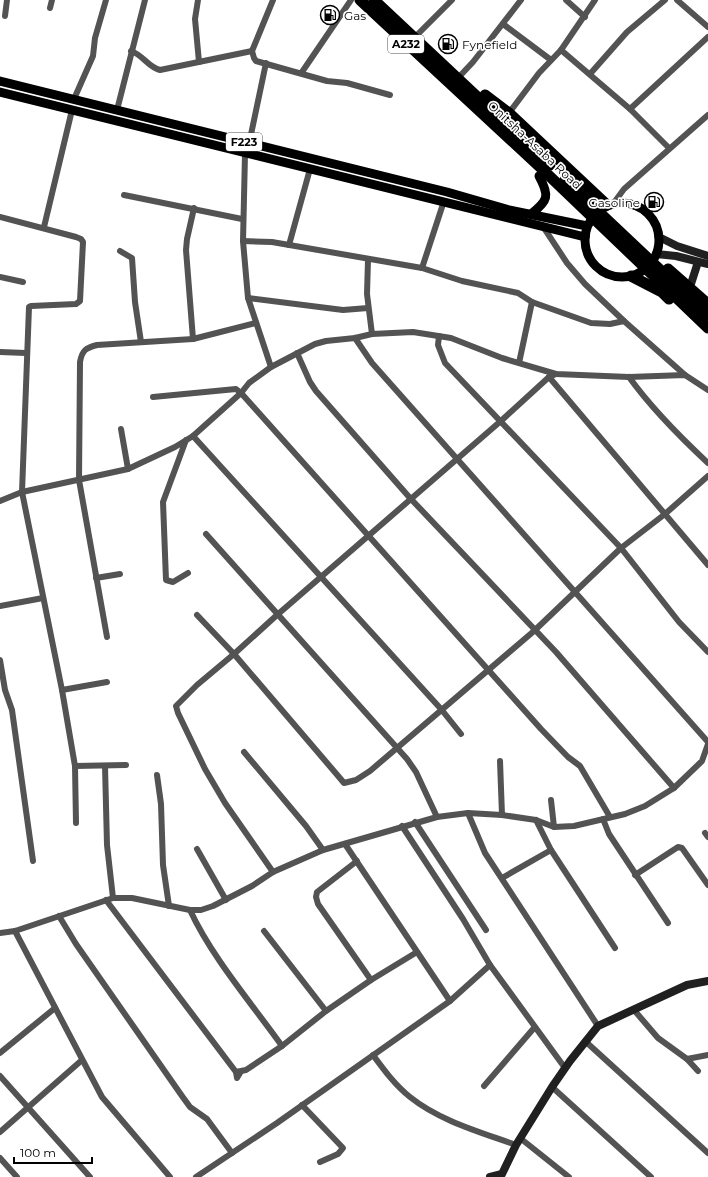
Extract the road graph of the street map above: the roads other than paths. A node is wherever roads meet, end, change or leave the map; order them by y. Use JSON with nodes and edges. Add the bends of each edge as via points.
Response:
{"nodes":[{"id":1,"x":8,"y":0,"type":"edge"},
{"id":2,"x":52,"y":0,"type":"edge"},
{"id":3,"x":106,"y":0,"type":"edge"},
{"id":4,"x":145,"y":0,"type":"edge"},
{"id":5,"x":198,"y":0,"type":"edge"},
{"id":6,"x":273,"y":0,"type":"edge"},
{"id":7,"x":351,"y":0,"type":"edge"},
{"id":8,"x":360,"y":0,"type":"edge"},
{"id":9,"x":452,"y":0,"type":"edge"},
{"id":10,"x":521,"y":0,"type":"edge"},
{"id":11,"x":566,"y":0,"type":"edge"},
{"id":12,"x":595,"y":0,"type":"edge"},
{"id":13,"x":665,"y":0,"type":"edge"},
{"id":14,"x":677,"y":0,"type":"edge"},
{"id":15,"x":378,"y":1,"type":"edge"},
{"id":16,"x":50,"y":8,"type":"dead end"},
{"id":17,"x":4,"y":16,"type":"dead end"},
{"id":18,"x":585,"y":16,"type":"junction"},
{"id":19,"x":503,"y":24,"type":"junction"},
{"id":20,"x":708,"y":27,"type":"edge"},
{"id":21,"x":401,"y":32,"type":"junction"},
{"id":22,"x":708,"y":37,"type":"edge"},
{"id":23,"x":414,"y":38,"type":"junction"},
{"id":24,"x":561,"y":50,"type":"junction"},
{"id":25,"x":131,"y":51,"type":"junction"},
{"id":26,"x":252,"y":51,"type":"junction"},
{"id":27,"x":551,"y":60,"type":"junction"},
{"id":28,"x":199,"y":62,"type":"junction"},
{"id":29,"x":266,"y":63,"type":"junction"},
{"id":30,"x":302,"y":72,"type":"junction"},
{"id":31,"x":590,"y":74,"type":"junction"},
{"id":32,"x":0,"y":81,"type":"edge"},
{"id":33,"x":458,"y":82,"type":"junction"},
{"id":34,"x":0,"y":92,"type":"edge"},
{"id":35,"x":390,"y":95,"type":"dead end"},
{"id":36,"x":74,"y":99,"type":"junction"},
{"id":37,"x":630,"y":109,"type":"junction"},
{"id":38,"x":72,"y":110,"type":"junction"},
{"id":39,"x":117,"y":110,"type":"junction"},
{"id":40,"x":509,"y":113,"type":"junction"},
{"id":41,"x":708,"y":116,"type":"edge"},
{"id":42,"x":249,"y":144,"type":"junction"},
{"id":43,"x":669,"y":148,"type":"junction"},
{"id":44,"x":245,"y":154,"type":"junction"},
{"id":45,"x":310,"y":169,"type":"junction"},
{"id":46,"x":539,"y":176,"type":"junction"},
{"id":47,"x":124,"y":195,"type":"dead end"},
{"id":48,"x":444,"y":201,"type":"junction"},
{"id":49,"x":610,"y":205,"type":"junction"},
{"id":50,"x":486,"y":207,"type":"junction"},
{"id":51,"x":194,"y":208,"type":"junction"},
{"id":52,"x":531,"y":214,"type":"junction"},
{"id":53,"x":0,"y":217,"type":"edge"},
{"id":54,"x":242,"y":219,"type":"junction"},
{"id":55,"x":588,"y":223,"type":"junction"},
{"id":56,"x":44,"y":227,"type":"junction"},
{"id":57,"x":544,"y":228,"type":"junction"},
{"id":58,"x":585,"y":237,"type":"junction"},
{"id":59,"x":659,"y":237,"type":"junction"},
{"id":60,"x":243,"y":241,"type":"junction"},
{"id":61,"x":289,"y":245,"type":"junction"},
{"id":62,"x":120,"y":251,"type":"dead end"},
{"id":63,"x":655,"y":256,"type":"junction"},
{"id":64,"x":708,"y":256,"type":"edge"},
{"id":65,"x":368,"y":260,"type":"junction"},
{"id":66,"x":698,"y":262,"type":"junction"},
{"id":67,"x":708,"y":264,"type":"edge"},
{"id":68,"x":422,"y":268,"type":"junction"},
{"id":69,"x":631,"y":276,"type":"junction"},
{"id":70,"x":0,"y":277,"type":"edge"},
{"id":71,"x":23,"y":282,"type":"dead end"},
{"id":72,"x":690,"y":287,"type":"junction"},
{"id":73,"x":248,"y":298,"type":"junction"},
{"id":74,"x":532,"y":302,"type":"junction"},
{"id":75,"x":708,"y":305,"type":"edge"},
{"id":76,"x":368,"y":308,"type":"junction"},
{"id":77,"x":708,"y":315,"type":"edge"},
{"id":78,"x":624,"y":321,"type":"junction"},
{"id":79,"x":256,"y":323,"type":"junction"},
{"id":80,"x":708,"y":328,"type":"edge"},
{"id":81,"x":372,"y":334,"type":"junction"},
{"id":82,"x":439,"y":336,"type":"junction"},
{"id":83,"x":708,"y":337,"type":"edge"},
{"id":84,"x":355,"y":338,"type":"junction"},
{"id":85,"x":193,"y":340,"type":"junction"},
{"id":86,"x":141,"y":342,"type":"junction"},
{"id":87,"x":0,"y":352,"type":"edge"},
{"id":88,"x":26,"y":353,"type":"junction"},
{"id":89,"x":297,"y":353,"type":"junction"},
{"id":90,"x":519,"y":363,"type":"junction"},
{"id":91,"x":271,"y":367,"type":"junction"},
{"id":92,"x":556,"y":374,"type":"junction"},
{"id":93,"x":685,"y":375,"type":"junction"},
{"id":94,"x":549,"y":377,"type":"junction"},
{"id":95,"x":629,"y":377,"type":"junction"},
{"id":96,"x":708,"y":390,"type":"edge"},
{"id":97,"x":241,"y":393,"type":"junction"},
{"id":98,"x":153,"y":397,"type":"dead end"},
{"id":99,"x":502,"y":420,"type":"junction"},
{"id":100,"x":121,"y":429,"type":"dead end"},
{"id":101,"x":193,"y":436,"type":"junction"},
{"id":102,"x":186,"y":440,"type":"junction"},
{"id":103,"x":457,"y":458,"type":"junction"},
{"id":104,"x":708,"y":463,"type":"edge"},
{"id":105,"x":128,"y":469,"type":"junction"},
{"id":106,"x":708,"y":476,"type":"edge"},
{"id":107,"x":79,"y":480,"type":"junction"},
{"id":108,"x":22,"y":492,"type":"junction"},
{"id":109,"x":410,"y":498,"type":"junction"},
{"id":110,"x":0,"y":501,"type":"edge"},
{"id":111,"x":665,"y":514,"type":"junction"},
{"id":112,"x":206,"y":534,"type":"dead end"},
{"id":113,"x":368,"y":535,"type":"junction"},
{"id":114,"x":622,"y":548,"type":"junction"},
{"id":115,"x":708,"y":564,"type":"edge"},
{"id":116,"x":188,"y":573,"type":"dead end"},
{"id":117,"x":120,"y":574,"type":"dead end"},
{"id":118,"x":321,"y":577,"type":"junction"},
{"id":119,"x":96,"y":578,"type":"junction"},
{"id":120,"x":575,"y":591,"type":"junction"},
{"id":121,"x":43,"y":598,"type":"junction"},
{"id":122,"x":0,"y":606,"type":"edge"},
{"id":123,"x":277,"y":614,"type":"junction"},
{"id":124,"x":198,"y":615,"type":"dead end"},
{"id":125,"x":534,"y":631,"type":"junction"},
{"id":126,"x":107,"y":637,"type":"dead end"},
{"id":127,"x":708,"y":652,"type":"edge"},
{"id":128,"x":234,"y":654,"type":"junction"},
{"id":129,"x":0,"y":660,"type":"edge"},
{"id":130,"x":488,"y":670,"type":"junction"},
{"id":131,"x":107,"y":682,"type":"dead end"},
{"id":132,"x":62,"y":690,"type":"junction"},
{"id":133,"x":441,"y":708,"type":"junction"},
{"id":134,"x":461,"y":734,"type":"dead end"},
{"id":135,"x":708,"y":743,"type":"edge"},
{"id":136,"x":396,"y":747,"type":"junction"},
{"id":137,"x":244,"y":752,"type":"dead end"},
{"id":138,"x":500,"y":761,"type":"dead end"},
{"id":139,"x":126,"y":765,"type":"dead end"},
{"id":140,"x":75,"y":766,"type":"junction"},
{"id":141,"x":105,"y":766,"type":"junction"},
{"id":142,"x":157,"y":775,"type":"dead end"},
{"id":143,"x":674,"y":788,"type":"junction"},
{"id":144,"x":551,"y":800,"type":"dead end"},
{"id":145,"x":468,"y":813,"type":"junction"},
{"id":146,"x":502,"y":815,"type":"junction"},
{"id":147,"x":437,"y":817,"type":"junction"},
{"id":148,"x":606,"y":818,"type":"junction"},
{"id":149,"x":536,"y":820,"type":"junction"},
{"id":150,"x":415,"y":822,"type":"junction"},
{"id":151,"x":76,"y":823,"type":"dead end"},
{"id":152,"x":402,"y":826,"type":"junction"},
{"id":153,"x":554,"y":827,"type":"junction"},
{"id":154,"x":345,"y":844,"type":"junction"},
{"id":155,"x":197,"y":849,"type":"dead end"},
{"id":156,"x":323,"y":850,"type":"junction"},
{"id":157,"x":551,"y":850,"type":"junction"},
{"id":158,"x":32,"y":861,"type":"dead end"},
{"id":159,"x":357,"y":861,"type":"junction"},
{"id":160,"x":273,"y":872,"type":"junction"},
{"id":161,"x":635,"y":875,"type":"junction"},
{"id":162,"x":502,"y":878,"type":"junction"},
{"id":163,"x":708,"y":885,"type":"edge"},
{"id":164,"x":113,"y":898,"type":"junction"},
{"id":165,"x":106,"y":900,"type":"junction"},
{"id":166,"x":226,"y":900,"type":"junction"},
{"id":167,"x":169,"y":906,"type":"junction"},
{"id":168,"x":190,"y":910,"type":"junction"},
{"id":169,"x":59,"y":916,"type":"junction"},
{"id":170,"x":668,"y":923,"type":"dead end"},
{"id":171,"x":486,"y":930,"type":"dead end"},
{"id":172,"x":15,"y":931,"type":"junction"},
{"id":173,"x":264,"y":931,"type":"dead end"},
{"id":174,"x":0,"y":933,"type":"edge"},
{"id":175,"x":615,"y":948,"type":"dead end"},
{"id":176,"x":417,"y":952,"type":"junction"},
{"id":177,"x":490,"y":965,"type":"junction"},
{"id":178,"x":371,"y":980,"type":"junction"},
{"id":179,"x":708,"y":981,"type":"edge"},
{"id":180,"x":450,"y":1001,"type":"junction"},
{"id":181,"x":55,"y":1008,"type":"junction"},
{"id":182,"x":634,"y":1010,"type":"junction"},
{"id":183,"x":326,"y":1012,"type":"junction"},
{"id":184,"x":598,"y":1026,"type":"junction"},
{"id":185,"x":534,"y":1028,"type":"junction"},
{"id":186,"x":585,"y":1041,"type":"junction"},
{"id":187,"x":282,"y":1046,"type":"junction"},
{"id":188,"x":0,"y":1053,"type":"edge"},
{"id":189,"x":708,"y":1055,"type":"edge"},
{"id":190,"x":373,"y":1056,"type":"junction"},
{"id":191,"x":687,"y":1059,"type":"junction"},
{"id":192,"x":82,"y":1060,"type":"junction"},
{"id":193,"x":565,"y":1068,"type":"junction"},
{"id":194,"x":698,"y":1071,"type":"dead end"},
{"id":195,"x":0,"y":1076,"type":"edge"},
{"id":196,"x":484,"y":1086,"type":"dead end"},
{"id":197,"x":552,"y":1087,"type":"junction"},
{"id":198,"x":302,"y":1105,"type":"junction"},
{"id":199,"x":29,"y":1108,"type":"junction"},
{"id":200,"x":0,"y":1132,"type":"edge"},
{"id":201,"x":518,"y":1142,"type":"junction"},
{"id":202,"x":232,"y":1153,"type":"junction"},
{"id":203,"x":708,"y":1153,"type":"edge"},
{"id":204,"x":0,"y":1158,"type":"edge"},
{"id":205,"x":320,"y":1162,"type":"dead end"},
{"id":206,"x":501,"y":1175,"type":"edge"},
{"id":207,"x":17,"y":1177,"type":"edge"},
{"id":208,"x":90,"y":1177,"type":"edge"},
{"id":209,"x":170,"y":1177,"type":"edge"},
{"id":210,"x":196,"y":1177,"type":"edge"},
{"id":211,"x":490,"y":1177,"type":"edge"},
{"id":212,"x":568,"y":1177,"type":"edge"},
{"id":213,"x":651,"y":1177,"type":"edge"}],
"edges":[{"from":1,"to":17,"type":"street"},
{"from":2,"to":16,"type":"street"},
{"from":3,"to":36,"type":"street","via":[[95,38],[93,56]]},
{"from":4,"to":25,"type":"street"},
{"from":5,"to":28,"type":"street","via":[[195,19]]},
{"from":6,"to":26,"type":"street"},
{"from":7,"to":30,"type":"street"},
{"from":8,"to":21,"type":"highway","name":"Onitsha-Asaba Road","number":"A232"},
{"from":9,"to":23,"type":"street"},
{"from":10,"to":19,"type":"street"},
{"from":11,"to":18,"type":"street"},
{"from":12,"to":18,"type":"street"},
{"from":13,"to":31,"type":"street","via":[[627,32]]},
{"from":14,"to":20,"type":"street"},
{"from":15,"to":21,"type":"highway","number":"A232"},
{"from":18,"to":24,"type":"street"},
{"from":19,"to":27,"type":"street"},
{"from":19,"to":33,"type":"street"},
{"from":21,"to":23,"type":"highway","number":"A232"},
{"from":21,"to":33,"type":"highway","name":"Onitsha-Asaba Road","number":"A232"},
{"from":22,"to":37,"type":"street"},
{"from":23,"to":33,"type":"highway","number":"A232"},
{"from":24,"to":27,"type":"street"},
{"from":24,"to":31,"type":"street"},
{"from":25,"to":28,"type":"street","via":[[160,70]]},
{"from":25,"to":39,"type":"street"},
{"from":26,"to":28,"type":"street"},
{"from":26,"to":29,"type":"street","via":[[254,58]]},
{"from":27,"to":40,"type":"street"},
{"from":29,"to":30,"type":"street"},
{"from":29,"to":42,"type":"street"},
{"from":30,"to":35,"type":"street","via":[[328,81],[347,83]]},
{"from":31,"to":37,"type":"street"},
{"from":32,"to":36,"type":"main road","number":"F223"},
{"from":33,"to":40,"type":"highway","via":[[479,91]]},
{"from":33,"to":46,"type":"highway","via":[[481,121]]},
{"from":33,"to":77,"type":"highway","number":"A232"},
{"from":33,"to":80,"type":"highway","name":"Onitsha-Asaba Road","number":"A232","via":[[541,168]]},
{"from":34,"to":38,"type":"main road","number":"F223"},
{"from":36,"to":39,"type":"main road","number":"F223"},
{"from":37,"to":43,"type":"street"},
{"from":38,"to":44,"type":"main road","number":"F223"},
{"from":38,"to":56,"type":"street"},
{"from":39,"to":42,"type":"main road","number":"F223"},
{"from":40,"to":49,"type":"highway"},
{"from":41,"to":43,"type":"street"},
{"from":42,"to":50,"type":"main road","number":"F223"},
{"from":43,"to":49,"type":"street"},
{"from":44,"to":45,"type":"main road","number":"F223"},
{"from":44,"to":54,"type":"street"},
{"from":45,"to":48,"type":"main road","number":"F223"},
{"from":45,"to":61,"type":"street"},
{"from":46,"to":52,"type":"main road","via":[[547,194],[545,202]]},
{"from":46,"to":55,"type":"highway"},
{"from":47,"to":51,"type":"street"},
{"from":48,"to":50,"type":"main road","number":"F223"},
{"from":48,"to":68,"type":"street"},
{"from":49,"to":55,"type":"main road","via":[[597,212]]},
{"from":49,"to":59,"type":"main road","via":[[624,203],[641,208],[654,220]]},
{"from":50,"to":52,"type":"main road","number":"F223"},
{"from":50,"to":57,"type":"main road","number":"F223"},
{"from":51,"to":54,"type":"street"},
{"from":51,"to":85,"type":"street","via":[[186,250]]},
{"from":52,"to":55,"type":"main road","number":"F223"},
{"from":53,"to":56,"type":"street"},
{"from":54,"to":60,"type":"street"},
{"from":55,"to":58,"type":"main road"},
{"from":56,"to":88,"type":"street","via":[[81,238],[82,296],[76,304],[29,307]]},
{"from":57,"to":58,"type":"main road","number":"F223"},
{"from":57,"to":78,"type":"street","via":[[572,269]]},
{"from":58,"to":69,"type":"main road","via":[[588,254],[598,268],[614,276]]},
{"from":59,"to":63,"type":"main road"},
{"from":59,"to":64,"type":"street"},
{"from":60,"to":61,"type":"street"},
{"from":60,"to":73,"type":"street"},
{"from":61,"to":65,"type":"street"},
{"from":62,"to":86,"type":"street","via":[[132,258]]},
{"from":63,"to":66,"type":"street","via":[[676,256]]},
{"from":63,"to":69,"type":"main road","via":[[642,271]]},
{"from":63,"to":72,"type":"highway"},
{"from":65,"to":68,"type":"street"},
{"from":65,"to":76,"type":"street"},
{"from":66,"to":67,"type":"street"},
{"from":66,"to":72,"type":"street"},
{"from":68,"to":74,"type":"street","via":[[462,281],[518,293]]},
{"from":69,"to":83,"type":"highway","via":[[662,292]]},
{"from":70,"to":71,"type":"street"},
{"from":72,"to":75,"type":"highway"},
{"from":73,"to":76,"type":"street","via":[[343,310]]},
{"from":73,"to":79,"type":"street"},
{"from":74,"to":78,"type":"street","via":[[591,323],[610,324]]},
{"from":74,"to":90,"type":"street"},
{"from":76,"to":81,"type":"street"},
{"from":78,"to":93,"type":"street"},
{"from":79,"to":85,"type":"street"},
{"from":79,"to":91,"type":"street"},
{"from":81,"to":82,"type":"street","via":[[413,332]]},
{"from":81,"to":84,"type":"street"},
{"from":82,"to":90,"type":"street"},
{"from":82,"to":99,"type":"street","via":[[438,345],[445,362]]},
{"from":84,"to":89,"type":"street","via":[[326,340]]},
{"from":84,"to":103,"type":"street","via":[[372,363]]},
{"from":85,"to":86,"type":"street"},
{"from":86,"to":107,"type":"street","via":[[97,345],[82,351]]},
{"from":87,"to":88,"type":"street"},
{"from":88,"to":108,"type":"street"},
{"from":89,"to":91,"type":"street"},
{"from":89,"to":109,"type":"street","via":[[313,387]]},
{"from":90,"to":92,"type":"street"},
{"from":91,"to":97,"type":"street","via":[[249,383]]},
{"from":92,"to":94,"type":"street"},
{"from":92,"to":95,"type":"street"},
{"from":93,"to":95,"type":"street"},
{"from":93,"to":96,"type":"street"},
{"from":94,"to":99,"type":"street"},
{"from":94,"to":111,"type":"street"},
{"from":95,"to":104,"type":"street","via":[[673,431]]},
{"from":97,"to":98,"type":"street","via":[[236,389]]},
{"from":97,"to":101,"type":"street"},
{"from":97,"to":113,"type":"street"},
{"from":99,"to":103,"type":"street"},
{"from":99,"to":114,"type":"street"},
{"from":100,"to":105,"type":"street"},
{"from":101,"to":102,"type":"street"},
{"from":101,"to":118,"type":"street"},
{"from":102,"to":105,"type":"street"},
{"from":102,"to":116,"type":"street","via":[[162,506],[166,580],[173,582]]},
{"from":103,"to":109,"type":"street"},
{"from":103,"to":120,"type":"street"},
{"from":105,"to":107,"type":"street"},
{"from":106,"to":111,"type":"street"},
{"from":107,"to":108,"type":"street"},
{"from":107,"to":119,"type":"street"},
{"from":108,"to":110,"type":"street"},
{"from":108,"to":121,"type":"street"},
{"from":109,"to":113,"type":"street"},
{"from":109,"to":125,"type":"street"},
{"from":111,"to":114,"type":"street"},
{"from":111,"to":115,"type":"street"},
{"from":112,"to":123,"type":"street"},
{"from":113,"to":118,"type":"street"},
{"from":113,"to":130,"type":"street"},
{"from":114,"to":120,"type":"street"},
{"from":114,"to":127,"type":"street","via":[[679,622]]},
{"from":117,"to":119,"type":"street"},
{"from":118,"to":123,"type":"street"},
{"from":118,"to":133,"type":"street"},
{"from":119,"to":126,"type":"street"},
{"from":120,"to":125,"type":"street"},
{"from":120,"to":135,"type":"street"},
{"from":121,"to":122,"type":"street"},
{"from":121,"to":132,"type":"street"},
{"from":123,"to":128,"type":"street"},
{"from":123,"to":136,"type":"street"},
{"from":124,"to":128,"type":"street"},
{"from":125,"to":130,"type":"street"},
{"from":125,"to":143,"type":"street","via":[[556,652]]},
{"from":128,"to":136,"type":"street","via":[[344,783],[356,780],[370,771]]},
{"from":128,"to":160,"type":"street","via":[[176,706],[217,789]]},
{"from":129,"to":158,"type":"street","via":[[5,690],[12,710]]},
{"from":130,"to":133,"type":"street"},
{"from":130,"to":148,"type":"street","via":[[541,729],[580,766]]},
{"from":131,"to":132,"type":"street"},
{"from":132,"to":140,"type":"street"},
{"from":133,"to":134,"type":"street"},
{"from":133,"to":136,"type":"street"},
{"from":135,"to":143,"type":"street","via":[[702,761]]},
{"from":136,"to":147,"type":"street","via":[[416,772]]},
{"from":137,"to":156,"type":"street"},
{"from":138,"to":146,"type":"street"},
{"from":139,"to":141,"type":"street"},
{"from":140,"to":141,"type":"street"},
{"from":140,"to":151,"type":"street"},
{"from":141,"to":164,"type":"street"},
{"from":142,"to":167,"type":"street"},
{"from":143,"to":148,"type":"street","via":[[644,806]]},
{"from":144,"to":153,"type":"street"},
{"from":145,"to":146,"type":"street"},
{"from":145,"to":147,"type":"street"},
{"from":145,"to":162,"type":"street","via":[[485,853]]},
{"from":146,"to":149,"type":"street"},
{"from":147,"to":150,"type":"street"},
{"from":148,"to":153,"type":"street","via":[[574,826]]},
{"from":148,"to":161,"type":"street","via":[[609,834]]},
{"from":149,"to":153,"type":"street"},
{"from":149,"to":157,"type":"street"},
{"from":150,"to":152,"type":"street"},
{"from":150,"to":171,"type":"street"},
{"from":152,"to":154,"type":"street"},
{"from":152,"to":177,"type":"street"},
{"from":154,"to":156,"type":"street"},
{"from":154,"to":159,"type":"street"},
{"from":155,"to":166,"type":"street"},
{"from":156,"to":160,"type":"street"},
{"from":157,"to":162,"type":"street"},
{"from":157,"to":175,"type":"street"},
{"from":159,"to":176,"type":"street"},
{"from":159,"to":178,"type":"street","via":[[317,892],[316,897],[318,904]]},
{"from":160,"to":166,"type":"street"},
{"from":161,"to":163,"type":"street","via":[[678,847],[682,848]]},
{"from":161,"to":170,"type":"street"},
{"from":162,"to":184,"type":"street"},
{"from":164,"to":165,"type":"street"},
{"from":164,"to":167,"type":"street","via":[[132,898]]},
{"from":165,"to":169,"type":"street"},
{"from":165,"to":187,"type":"street","via":[[238,1072]]},
{"from":166,"to":168,"type":"street","via":[[201,910]]},
{"from":167,"to":168,"type":"street"},
{"from":168,"to":187,"type":"street","via":[[212,949]]},
{"from":169,"to":172,"type":"street"},
{"from":169,"to":202,"type":"street","via":[[190,1107],[207,1119]]},
{"from":172,"to":174,"type":"street"},
{"from":172,"to":181,"type":"street"},
{"from":173,"to":183,"type":"street"},
{"from":176,"to":178,"type":"street"},
{"from":176,"to":180,"type":"street"},
{"from":177,"to":180,"type":"street"},
{"from":177,"to":185,"type":"street"},
{"from":178,"to":183,"type":"street"},
{"from":179,"to":182,"type":"street","via":[[687,985]]},
{"from":180,"to":190,"type":"street"},
{"from":181,"to":188,"type":"street"},
{"from":181,"to":192,"type":"street"},
{"from":182,"to":184,"type":"street"},
{"from":182,"to":191,"type":"street","via":[[658,1038]]},
{"from":183,"to":187,"type":"street"},
{"from":184,"to":186,"type":"street"},
{"from":185,"to":193,"type":"street"},
{"from":185,"to":196,"type":"street"},
{"from":186,"to":193,"type":"street"},
{"from":186,"to":203,"type":"street"},
{"from":189,"to":191,"type":"street"},
{"from":190,"to":198,"type":"street"},
{"from":190,"to":201,"type":"street","via":[[398,1086],[424,1107],[445,1118]]},
{"from":191,"to":194,"type":"street"},
{"from":192,"to":199,"type":"street"},
{"from":192,"to":209,"type":"street","via":[[102,1097]]},
{"from":193,"to":197,"type":"street"},
{"from":195,"to":199,"type":"street"},
{"from":197,"to":201,"type":"street"},
{"from":197,"to":213,"type":"street"},
{"from":198,"to":202,"type":"street"},
{"from":198,"to":205,"type":"street","via":[[343,1148],[338,1154]]},
{"from":199,"to":200,"type":"street"},
{"from":199,"to":208,"type":"street"},
{"from":201,"to":206,"type":"street"},
{"from":201,"to":212,"type":"street"},
{"from":202,"to":210,"type":"street"},
{"from":204,"to":207,"type":"street"},
{"from":206,"to":211,"type":"street"}]}
